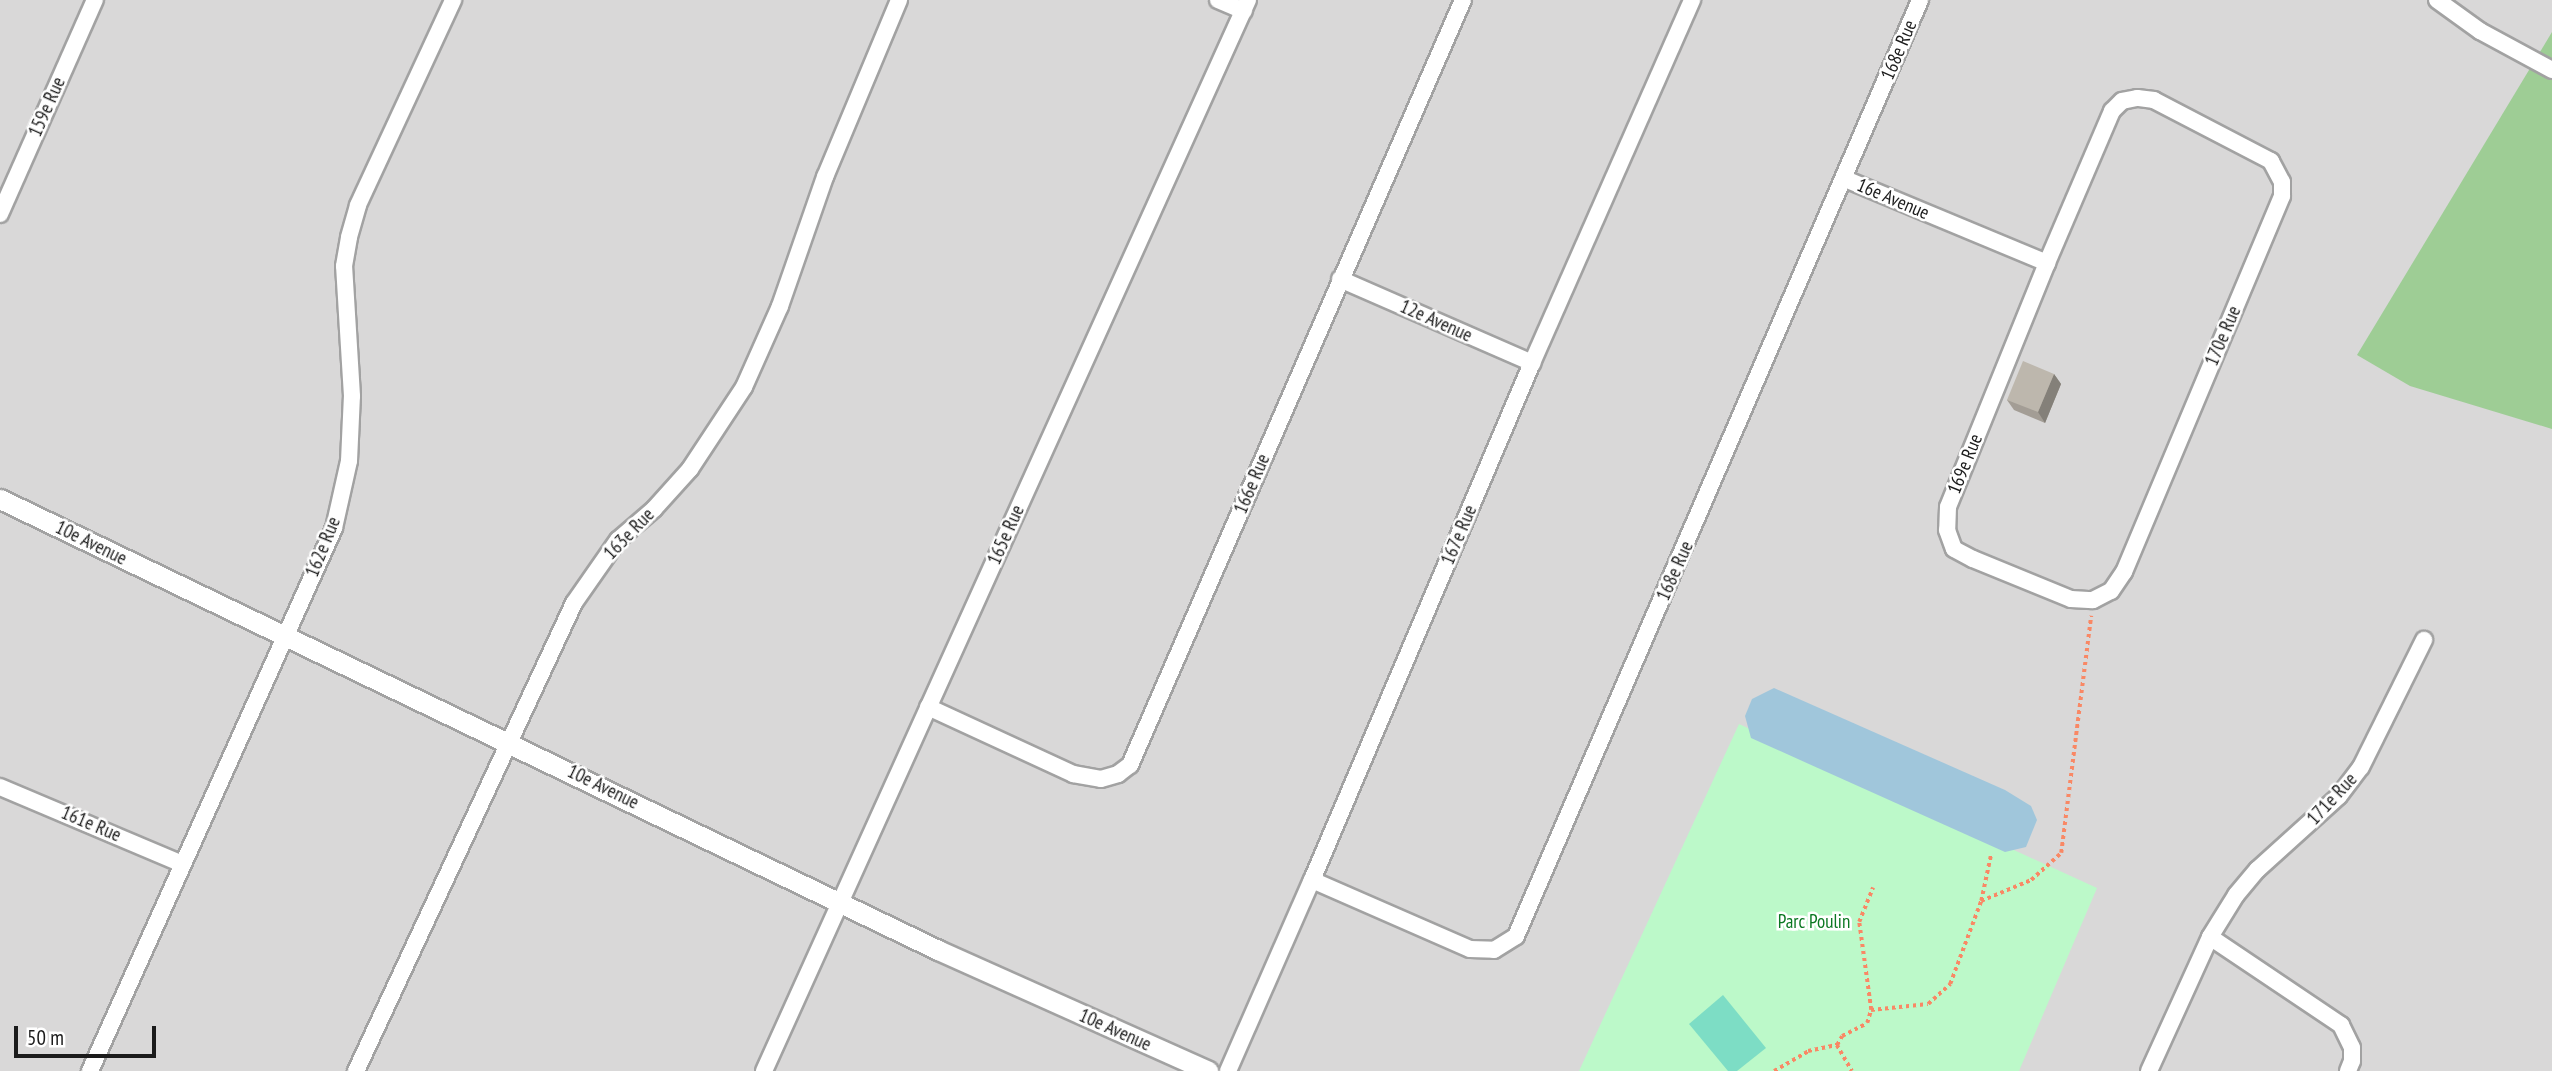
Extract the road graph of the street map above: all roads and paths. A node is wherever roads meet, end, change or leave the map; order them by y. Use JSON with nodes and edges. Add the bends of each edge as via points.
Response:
{"nodes":[{"id":1,"x":95,"y":0,"type":"edge"},
{"id":2,"x":453,"y":0,"type":"edge"},
{"id":3,"x":899,"y":0,"type":"edge"},
{"id":4,"x":1218,"y":0,"type":"edge"},
{"id":5,"x":1463,"y":0,"type":"edge"},
{"id":6,"x":1692,"y":0,"type":"edge"},
{"id":7,"x":1920,"y":0,"type":"edge"},
{"id":8,"x":2437,"y":0,"type":"edge"},
{"id":9,"x":1246,"y":6,"type":"edge"},
{"id":10,"x":2552,"y":70,"type":"edge"},
{"id":11,"x":2154,"y":100,"type":"joint"},
{"id":12,"x":1845,"y":179,"type":"junction"},
{"id":13,"x":0,"y":214,"type":"edge"},
{"id":14,"x":2047,"y":263,"type":"junction"},
{"id":15,"x":1340,"y":279,"type":"junction"},
{"id":16,"x":1531,"y":363,"type":"junction"},
{"id":17,"x":0,"y":499,"type":"edge"},
{"id":18,"x":2093,"y":600,"type":"junction"},
{"id":19,"x":284,"y":636,"type":"junction"},
{"id":20,"x":2424,"y":640,"type":"dead end"},
{"id":21,"x":928,"y":707,"type":"junction"},
{"id":22,"x":511,"y":743,"type":"junction"},
{"id":23,"x":0,"y":787,"type":"edge"},
{"id":24,"x":1991,"y":854,"type":"dead end"},
{"id":25,"x":182,"y":864,"type":"junction"},
{"id":26,"x":1312,"y":880,"type":"junction"},
{"id":27,"x":1873,"y":888,"type":"dead end"},
{"id":28,"x":840,"y":901,"type":"junction"},
{"id":29,"x":1981,"y":901,"type":"junction"},
{"id":30,"x":2210,"y":937,"type":"junction"},
{"id":31,"x":1871,"y":1010,"type":"junction"},
{"id":32,"x":1838,"y":1045,"type":"junction"},
{"id":33,"x":90,"y":1071,"type":"edge"},
{"id":34,"x":356,"y":1071,"type":"edge"},
{"id":35,"x":764,"y":1071,"type":"edge"},
{"id":36,"x":1208,"y":1071,"type":"edge"},
{"id":37,"x":1228,"y":1071,"type":"edge"},
{"id":38,"x":1774,"y":1071,"type":"edge"},
{"id":39,"x":1852,"y":1071,"type":"edge"},
{"id":40,"x":2149,"y":1071,"type":"edge"},
{"id":41,"x":2347,"y":1071,"type":"edge"}],
"edges":[{"from":1,"to":13,"type":"street","name":"159e Rue"},
{"from":2,"to":19,"type":"street","name":"162e Rue","via":[[358,205],[349,237],[344,266],[352,396],[349,461],[334,528]]},
{"from":3,"to":22,"type":"street","name":"163e Rue","via":[[744,387],[690,469],[618,540],[582,592]]},
{"from":4,"to":9,"type":"street"},
{"from":5,"to":15,"type":"street","name":"166e Rue"},
{"from":6,"to":16,"type":"street","name":"167e Rue"},
{"from":7,"to":12,"type":"street","name":"168e Rue"},
{"from":8,"to":10,"type":"street"},
{"from":9,"to":21,"type":"street","name":"165e Rue"},
{"from":11,"to":14,"type":"street","name":"169e Rue","via":[[2122,101],[2112,111]]},
{"from":11,"to":18,"type":"street","name":"170e Rue","via":[[2271,161],[2282,182],[2282,195],[2124,572],[2111,592]]},
{"from":12,"to":14,"type":"street","name":"16e Avenue"},
{"from":12,"to":26,"type":"street","name":"168e Rue","via":[[1516,936],[1494,950],[1470,949]]},
{"from":14,"to":18,"type":"street","name":"169e Rue","via":[[1948,507],[1947,530],[1954,548],[2071,599]]},
{"from":15,"to":16,"type":"street","name":"12e Avenue"},
{"from":15,"to":21,"type":"street","name":"166e Rue","via":[[1130,765],[1101,779],[1073,774]]},
{"from":16,"to":26,"type":"street","name":"167e Rue"},
{"from":17,"to":19,"type":"street","name":"10e Avenue"},
{"from":18,"to":29,"type":"path","via":[[2061,853],[2031,880]]},
{"from":19,"to":22,"type":"street","name":"10e Avenue"},
{"from":19,"to":25,"type":"street","name":"162e Rue"},
{"from":20,"to":30,"type":"street","name":"171e Rue","via":[[2361,768],[2339,796],[2257,870]]},
{"from":21,"to":28,"type":"street","name":"165e Rue"},
{"from":22,"to":28,"type":"street","name":"10e Avenue"},
{"from":22,"to":34,"type":"street","name":"163e Rue"},
{"from":23,"to":25,"type":"street","name":"161e Rue"},
{"from":24,"to":29,"type":"path"},
{"from":25,"to":33,"type":"street","name":"162e Rue"},
{"from":26,"to":37,"type":"street","name":"167e Rue"},
{"from":27,"to":31,"type":"path","via":[[1859,922]]},
{"from":28,"to":35,"type":"street","name":"165e Rue"},
{"from":28,"to":36,"type":"street","name":"10e Avenue"},
{"from":29,"to":31,"type":"path","via":[[1950,984],[1928,1004]]},
{"from":30,"to":40,"type":"street","name":"171e Rue"},
{"from":30,"to":41,"type":"street","via":[[2341,1025],[2352,1048]]},
{"from":31,"to":32,"type":"path","via":[[1867,1023],[1842,1036]]},
{"from":32,"to":38,"type":"path","via":[[1808,1051]]},
{"from":32,"to":39,"type":"path"}]}
